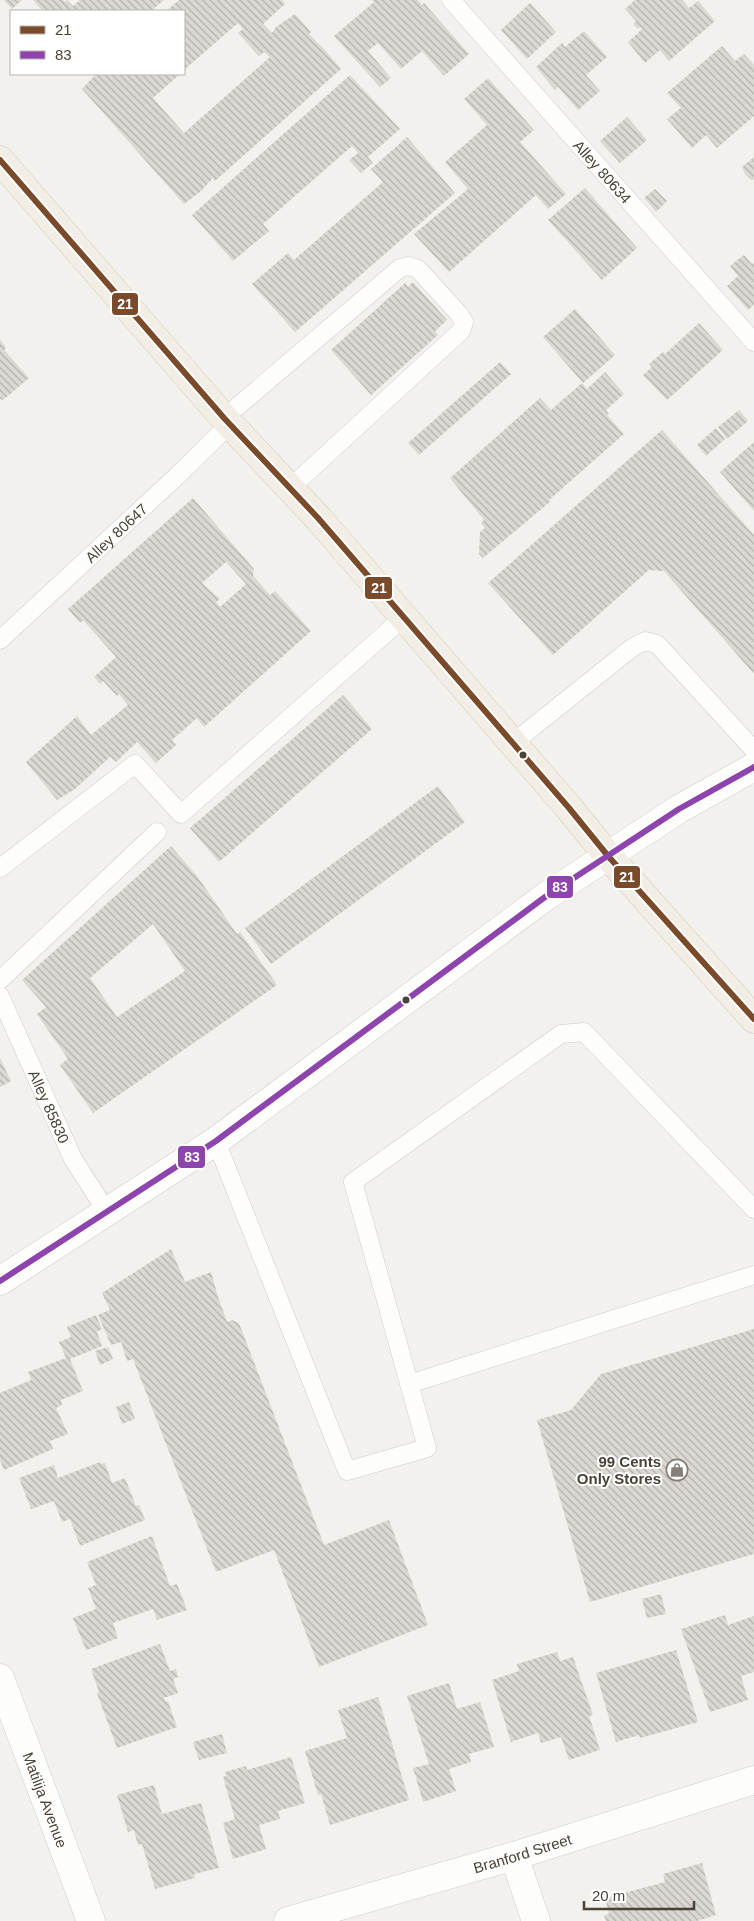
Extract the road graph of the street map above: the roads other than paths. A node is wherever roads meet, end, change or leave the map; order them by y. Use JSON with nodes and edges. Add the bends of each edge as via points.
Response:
{"nodes":[{"id":1,"x":451,"y":0,"type":"edge"},
{"id":2,"x":0,"y":160,"type":"edge"},
{"id":3,"x":754,"y":342,"type":"edge"},
{"id":4,"x":227,"y":421,"type":"junction"},
{"id":5,"x":289,"y":489,"type":"junction"},
{"id":6,"x":403,"y":618,"type":"junction"},
{"id":7,"x":0,"y":640,"type":"edge"},
{"id":8,"x":513,"y":743,"type":"junction"},
{"id":9,"x":752,"y":767,"type":"edge"},
{"id":10,"x":157,"y":832,"type":"dead end"},
{"id":11,"x":608,"y":856,"type":"junction"},
{"id":12,"x":0,"y":868,"type":"edge"},
{"id":13,"x":0,"y":980,"type":"edge"},
{"id":14,"x":0,"y":996,"type":"edge"},
{"id":15,"x":754,"y":1018,"type":"edge"},
{"id":16,"x":216,"y":1141,"type":"junction"},
{"id":17,"x":754,"y":1208,"type":"edge"},
{"id":18,"x":107,"y":1212,"type":"junction"},
{"id":19,"x":754,"y":1275,"type":"edge"},
{"id":20,"x":0,"y":1282,"type":"edge"},
{"id":21,"x":409,"y":1384,"type":"junction"},
{"id":22,"x":0,"y":1678,"type":"edge"},
{"id":23,"x":754,"y":1780,"type":"edge"},
{"id":24,"x":514,"y":1856,"type":"junction"},
{"id":25,"x":91,"y":1921,"type":"edge"},
{"id":26,"x":288,"y":1921,"type":"edge"},
{"id":27,"x":536,"y":1921,"type":"edge"}],
"edges":[{"from":1,"to":3,"type":"lane","name":"Alley 80634"},
{"from":2,"to":4,"type":"main road"},
{"from":4,"to":5,"type":"main road"},
{"from":4,"to":5,"type":"lane","name":"Alley 80647","via":[[400,268],[418,269],[436,288],[464,322],[461,331]]},
{"from":4,"to":7,"type":"lane","name":"Alley 80647","via":[[178,476]]},
{"from":5,"to":6,"type":"main road","via":[[318,518]]},
{"from":6,"to":8,"type":"main road"},
{"from":6,"to":12,"type":"lane","via":[[180,814],[135,764]]},
{"from":8,"to":9,"type":"lane","via":[[633,647],[645,641],[657,644]]},
{"from":8,"to":11,"type":"main road"},
{"from":9,"to":11,"type":"street"},
{"from":10,"to":13,"type":"lane"},
{"from":11,"to":15,"type":"main road"},
{"from":11,"to":16,"type":"street","via":[[545,897]]},
{"from":14,"to":18,"type":"lane","name":"Alley 85830","via":[[73,1159]]},
{"from":16,"to":18,"type":"street"},
{"from":16,"to":21,"type":"lane","via":[[347,1472],[427,1448]]},
{"from":17,"to":21,"type":"lane","via":[[584,1032],[561,1034],[354,1182]]},
{"from":18,"to":20,"type":"street"},
{"from":19,"to":21,"type":"lane"},
{"from":22,"to":25,"type":"street","name":"Matilija Avenue"},
{"from":23,"to":24,"type":"street","name":"Branford Street"},
{"from":24,"to":26,"type":"street","name":"Branford Street"},
{"from":24,"to":27,"type":"street"}]}
